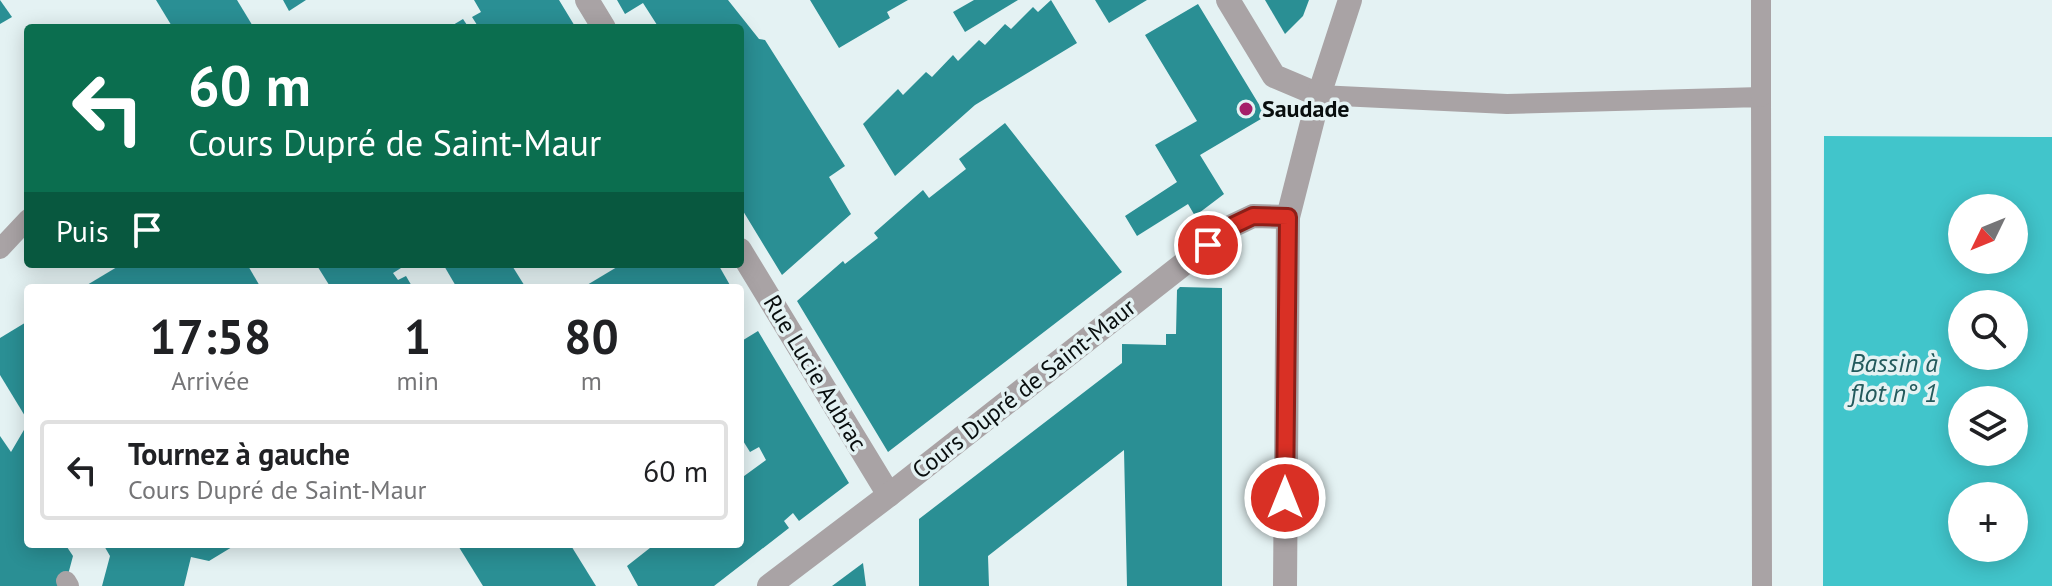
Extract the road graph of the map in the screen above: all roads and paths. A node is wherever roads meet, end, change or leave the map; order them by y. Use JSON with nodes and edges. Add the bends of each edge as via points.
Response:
{"nodes":[{"id":1,"x":587,"y":0,"type":"edge"},
{"id":2,"x":1228,"y":0,"type":"edge"},
{"id":3,"x":1350,"y":0,"type":"edge"},
{"id":4,"x":1761,"y":0,"type":"edge"},
{"id":5,"x":602,"y":24,"type":"edge"},
{"id":6,"x":1319,"y":95,"type":"junction"},
{"id":7,"x":1761,"y":97,"type":"junction"},
{"id":8,"x":1288,"y":217,"type":"junction"},
{"id":9,"x":24,"y":223,"type":"edge"},
{"id":10,"x":0,"y":249,"type":"edge"},
{"id":11,"x":744,"y":257,"type":"edge"},
{"id":12,"x":889,"y":495,"type":"junction"},
{"id":13,"x":769,"y":586,"type":"edge"},
{"id":14,"x":1285,"y":586,"type":"edge"},
{"id":15,"x":1762,"y":586,"type":"edge"}],
"edges":[{"from":1,"to":5,"type":"street"},
{"from":2,"to":6,"type":"street","via":[[1274,76]]},
{"from":3,"to":6,"type":"street"},
{"from":4,"to":7,"type":"lane"},
{"from":6,"to":7,"type":"lane","via":[[1507,104]]},
{"from":6,"to":8,"type":"street"},
{"from":7,"to":15,"type":"lane"},
{"from":8,"to":12,"type":"street","name":"Cours Dupré de Saint-Maur","via":[[1253,216],[1232,226]]},
{"from":8,"to":14,"type":"street"},
{"from":9,"to":10,"type":"lane"},
{"from":11,"to":12,"type":"street","name":"Rue Lucie Aubrac"},
{"from":12,"to":13,"type":"street","name":"Cours Dupré de Saint-Maur"}]}
